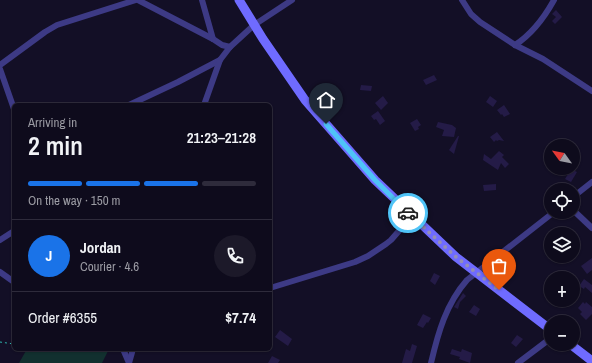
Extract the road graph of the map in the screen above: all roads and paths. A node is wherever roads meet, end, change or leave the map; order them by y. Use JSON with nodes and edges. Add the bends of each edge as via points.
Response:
{"nodes":[{"id":1,"x":137,"y":0,"type":"edge"},
{"id":2,"x":202,"y":0,"type":"edge"},
{"id":3,"x":239,"y":0,"type":"edge"},
{"id":4,"x":292,"y":0,"type":"edge"},
{"id":5,"x":462,"y":0,"type":"edge"},
{"id":6,"x":554,"y":0,"type":"edge"},
{"id":7,"x":254,"y":24,"type":"junction"},
{"id":8,"x":214,"y":39,"type":"junction"},
{"id":9,"x":515,"y":45,"type":"junction"},
{"id":10,"x":230,"y":46,"type":"junction"},
{"id":11,"x":220,"y":60,"type":"junction"},
{"id":12,"x":0,"y":65,"type":"edge"},
{"id":13,"x":0,"y":69,"type":"edge"},
{"id":14,"x":592,"y":91,"type":"edge"},
{"id":15,"x":12,"y":103,"type":"edge"},
{"id":16,"x":133,"y":103,"type":"edge"},
{"id":17,"x":205,"y":103,"type":"edge"},
{"id":18,"x":592,"y":182,"type":"edge"},
{"id":19,"x":580,"y":191,"type":"edge"},
{"id":20,"x":412,"y":216,"type":"junction"},
{"id":21,"x":580,"y":217,"type":"edge"},
{"id":22,"x":545,"y":219,"type":"edge"},
{"id":23,"x":592,"y":228,"type":"edge"},
{"id":24,"x":12,"y":232,"type":"edge"},
{"id":25,"x":0,"y":240,"type":"edge"},
{"id":26,"x":0,"y":272,"type":"edge"},
{"id":27,"x":477,"y":273,"type":"junction"},
{"id":28,"x":12,"y":281,"type":"edge"},
{"id":29,"x":272,"y":287,"type":"edge"},
{"id":30,"x":544,"y":325,"type":"edge"},
{"id":31,"x":0,"y":342,"type":"edge"},
{"id":32,"x":544,"y":343,"type":"edge"},
{"id":33,"x":12,"y":344,"type":"edge"},
{"id":34,"x":124,"y":351,"type":"edge"},
{"id":35,"x":132,"y":351,"type":"edge"},
{"id":36,"x":579,"y":351,"type":"edge"},
{"id":37,"x":592,"y":361,"type":"edge"},
{"id":38,"x":129,"y":363,"type":"edge"},
{"id":39,"x":430,"y":363,"type":"edge"},
{"id":40,"x":518,"y":363,"type":"edge"}],
"edges":[{"from":1,"to":8,"type":"street"},
{"from":1,"to":12,"type":"street","via":[[57,25]]},
{"from":2,"to":8,"type":"street"},
{"from":3,"to":7,"type":"street"},
{"from":4,"to":7,"type":"street"},
{"from":5,"to":9,"type":"street","via":[[480,22]]},
{"from":6,"to":9,"type":"street","via":[[539,24]]},
{"from":7,"to":10,"type":"street"},
{"from":7,"to":20,"type":"street","via":[[305,100],[370,174]]},
{"from":8,"to":10,"type":"street"},
{"from":9,"to":14,"type":"street","via":[[543,59]]},
{"from":10,"to":11,"type":"street"},
{"from":11,"to":16,"type":"street"},
{"from":11,"to":17,"type":"street"},
{"from":13,"to":15,"type":"street"},
{"from":18,"to":19,"type":"street"},
{"from":20,"to":27,"type":"street"},
{"from":20,"to":29,"type":"street","via":[[391,240],[368,256]]},
{"from":21,"to":23,"type":"street"},
{"from":22,"to":27,"type":"street"},
{"from":24,"to":25,"type":"street"},
{"from":26,"to":28,"type":"street"},
{"from":27,"to":30,"type":"street"},
{"from":27,"to":39,"type":"street","via":[[459,290],[446,312]]},
{"from":31,"to":33,"type":"path"},
{"from":32,"to":40,"type":"street"},
{"from":34,"to":38,"type":"street"},
{"from":35,"to":38,"type":"street"},
{"from":36,"to":37,"type":"street"}]}
